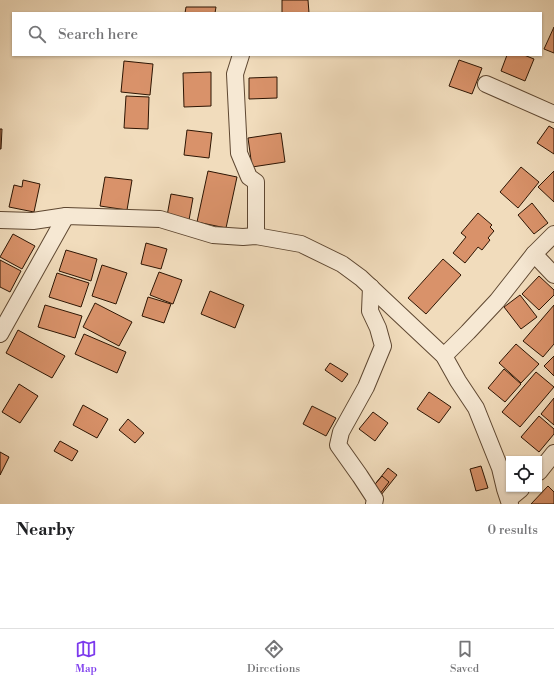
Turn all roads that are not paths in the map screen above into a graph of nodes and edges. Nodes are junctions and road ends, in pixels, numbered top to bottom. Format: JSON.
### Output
{"nodes":[{"id":1,"x":241,"y":56,"type":"edge"},
{"id":2,"x":486,"y":84,"type":"dead end"},
{"id":3,"x":554,"y":114,"type":"edge"},
{"id":4,"x":66,"y":216,"type":"junction"},
{"id":5,"x":0,"y":220,"type":"edge"},
{"id":6,"x":554,"y":234,"type":"edge"},
{"id":7,"x":256,"y":236,"type":"junction"},
{"id":8,"x":534,"y":254,"type":"junction"},
{"id":9,"x":554,"y":275,"type":"edge"},
{"id":10,"x":371,"y":287,"type":"junction"},
{"id":11,"x":0,"y":334,"type":"edge"},
{"id":12,"x":444,"y":356,"type":"junction"},
{"id":13,"x":554,"y":453,"type":"edge"},
{"id":14,"x":542,"y":468,"type":"edge"},
{"id":15,"x":514,"y":497,"type":"edge"},
{"id":16,"x":374,"y":504,"type":"edge"}],
"edges":[{"from":1,"to":7,"type":"street"},
{"from":2,"to":3,"type":"street"},
{"from":4,"to":5,"type":"street"},
{"from":4,"to":7,"type":"street"},
{"from":4,"to":11,"type":"street"},
{"from":6,"to":8,"type":"street"},
{"from":7,"to":10,"type":"street"},
{"from":8,"to":9,"type":"street"},
{"from":8,"to":12,"type":"street"},
{"from":10,"to":12,"type":"street"},
{"from":10,"to":16,"type":"street"},
{"from":12,"to":15,"type":"street"},
{"from":13,"to":14,"type":"street"}]}
